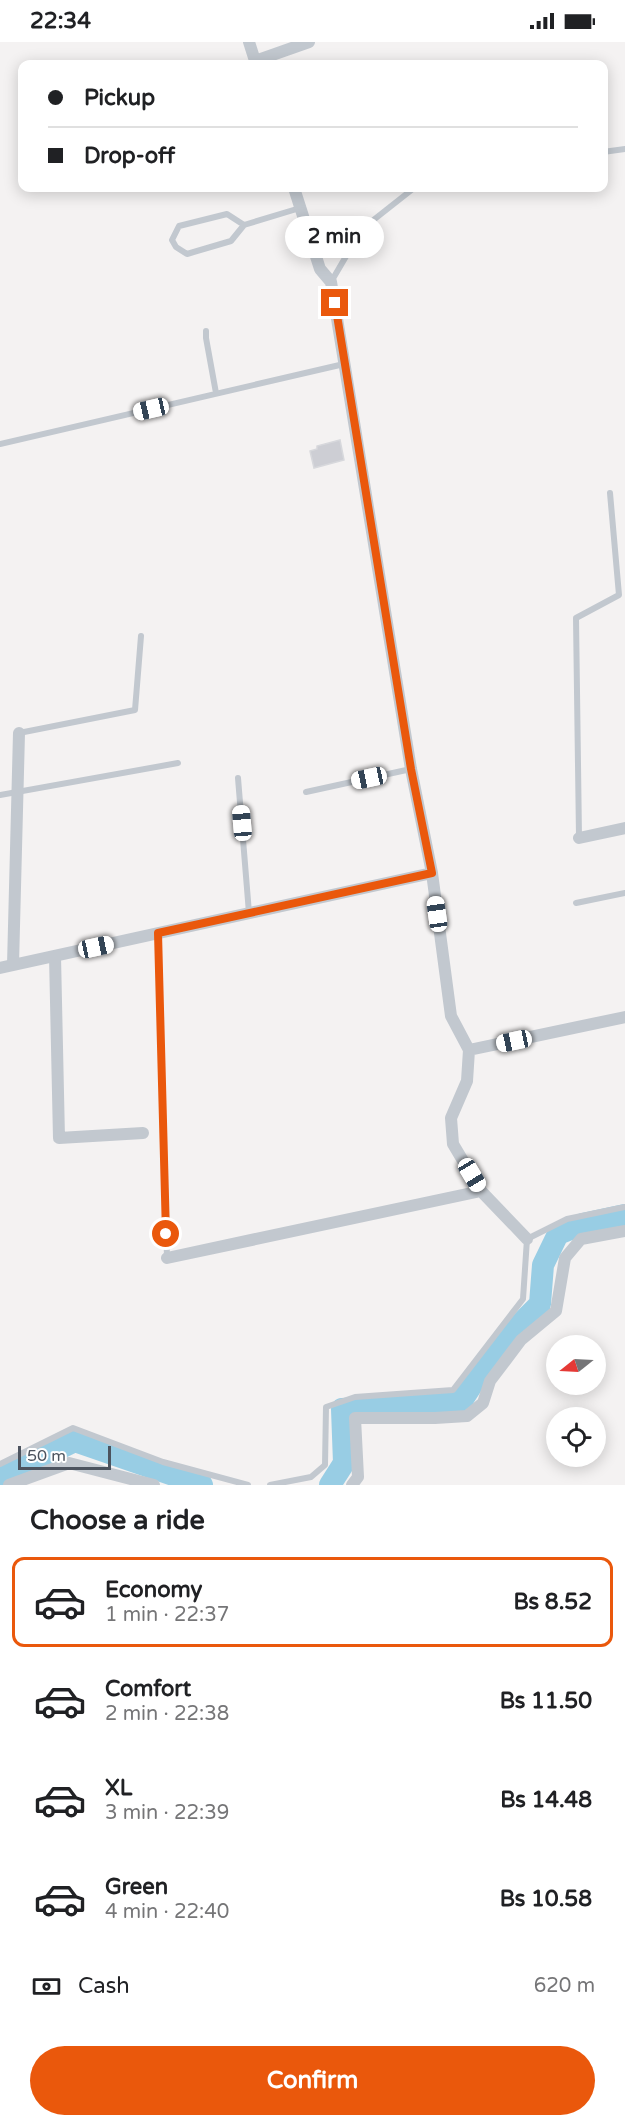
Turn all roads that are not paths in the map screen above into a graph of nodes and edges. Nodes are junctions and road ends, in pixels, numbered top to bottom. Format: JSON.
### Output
{"nodes":[{"id":1,"x":249,"y":42,"type":"edge"},
{"id":2,"x":309,"y":42,"type":"edge"},
{"id":3,"x":254,"y":60,"type":"edge"},
{"id":4,"x":263,"y":60,"type":"edge"},
{"id":5,"x":625,"y":149,"type":"edge"},
{"id":6,"x":608,"y":151,"type":"edge"},
{"id":7,"x":295,"y":192,"type":"edge"},
{"id":8,"x":409,"y":192,"type":"edge"},
{"id":9,"x":301,"y":208,"type":"junction"},
{"id":10,"x":244,"y":225,"type":"junction"},
{"id":11,"x":331,"y":282,"type":"junction"},
{"id":12,"x":206,"y":331,"type":"dead end"},
{"id":13,"x":345,"y":363,"type":"junction"},
{"id":14,"x":216,"y":393,"type":"junction"},
{"id":15,"x":0,"y":444,"type":"edge"},
{"id":16,"x":610,"y":493,"type":"dead end"},
{"id":17,"x":141,"y":636,"type":"dead end"},
{"id":18,"x":19,"y":733,"type":"joint"},
{"id":19,"x":178,"y":763,"type":"dead end"},
{"id":20,"x":411,"y":769,"type":"junction"},
{"id":21,"x":238,"y":778,"type":"dead end"},
{"id":22,"x":17,"y":791,"type":"junction"},
{"id":23,"x":306,"y":792,"type":"dead end"},
{"id":24,"x":0,"y":795,"type":"edge"},
{"id":25,"x":625,"y":828,"type":"edge"},
{"id":26,"x":579,"y":838,"type":"joint"},
{"id":27,"x":432,"y":873,"type":"junction"},
{"id":28,"x":625,"y":893,"type":"edge"},
{"id":29,"x":576,"y":903,"type":"dead end"},
{"id":30,"x":249,"y":913,"type":"junction"},
{"id":31,"x":158,"y":933,"type":"junction"},
{"id":32,"x":55,"y":956,"type":"junction"},
{"id":33,"x":6,"y":967,"type":"edge"},
{"id":34,"x":625,"y":1017,"type":"edge"},
{"id":35,"x":469,"y":1050,"type":"junction"},
{"id":36,"x":142,"y":1133,"type":"dead end"},
{"id":37,"x":481,"y":1191,"type":"junction"},
{"id":38,"x":625,"y":1207,"type":"edge"},
{"id":39,"x":625,"y":1231,"type":"edge"},
{"id":40,"x":527,"y":1239,"type":"junction"},
{"id":41,"x":167,"y":1257,"type":"joint"},
{"id":42,"x":0,"y":1464,"type":"edge"},
{"id":43,"x":9,"y":1485,"type":"edge"},
{"id":44,"x":154,"y":1485,"type":"edge"},
{"id":45,"x":248,"y":1485,"type":"edge"},
{"id":46,"x":270,"y":1485,"type":"edge"},
{"id":47,"x":352,"y":1485,"type":"edge"}],
"edges":[{"from":1,"to":3,"type":"street"},
{"from":2,"to":4,"type":"street"},
{"from":5,"to":6,"type":"lane"},
{"from":7,"to":9,"type":"street"},
{"from":8,"to":11,"type":"lane"},
{"from":9,"to":10,"type":"lane"},
{"from":9,"to":11,"type":"street"},
{"from":10,"to":10,"type":"lane"},
{"from":11,"to":13,"type":"street"},
{"from":12,"to":14,"type":"lane"},
{"from":13,"to":14,"type":"lane"},
{"from":13,"to":20,"type":"street"},
{"from":14,"to":15,"type":"lane"},
{"from":16,"to":26,"type":"lane"},
{"from":17,"to":18,"type":"lane"},
{"from":18,"to":22,"type":"street"},
{"from":19,"to":22,"type":"lane"},
{"from":20,"to":23,"type":"lane"},
{"from":20,"to":27,"type":"street"},
{"from":21,"to":30,"type":"lane"},
{"from":22,"to":24,"type":"lane"},
{"from":22,"to":33,"type":"street"},
{"from":25,"to":26,"type":"street"},
{"from":27,"to":30,"type":"street"},
{"from":27,"to":35,"type":"street"},
{"from":28,"to":29,"type":"lane"},
{"from":30,"to":31,"type":"street"},
{"from":31,"to":32,"type":"street"},
{"from":31,"to":41,"type":"lane"},
{"from":32,"to":33,"type":"street"},
{"from":32,"to":36,"type":"street"},
{"from":34,"to":35,"type":"street"},
{"from":35,"to":37,"type":"street"},
{"from":37,"to":40,"type":"street"},
{"from":37,"to":41,"type":"street"},
{"from":38,"to":40,"type":"lane"},
{"from":39,"to":47,"type":"street"},
{"from":40,"to":46,"type":"lane"},
{"from":42,"to":45,"type":"lane"},
{"from":43,"to":44,"type":"street"}]}
